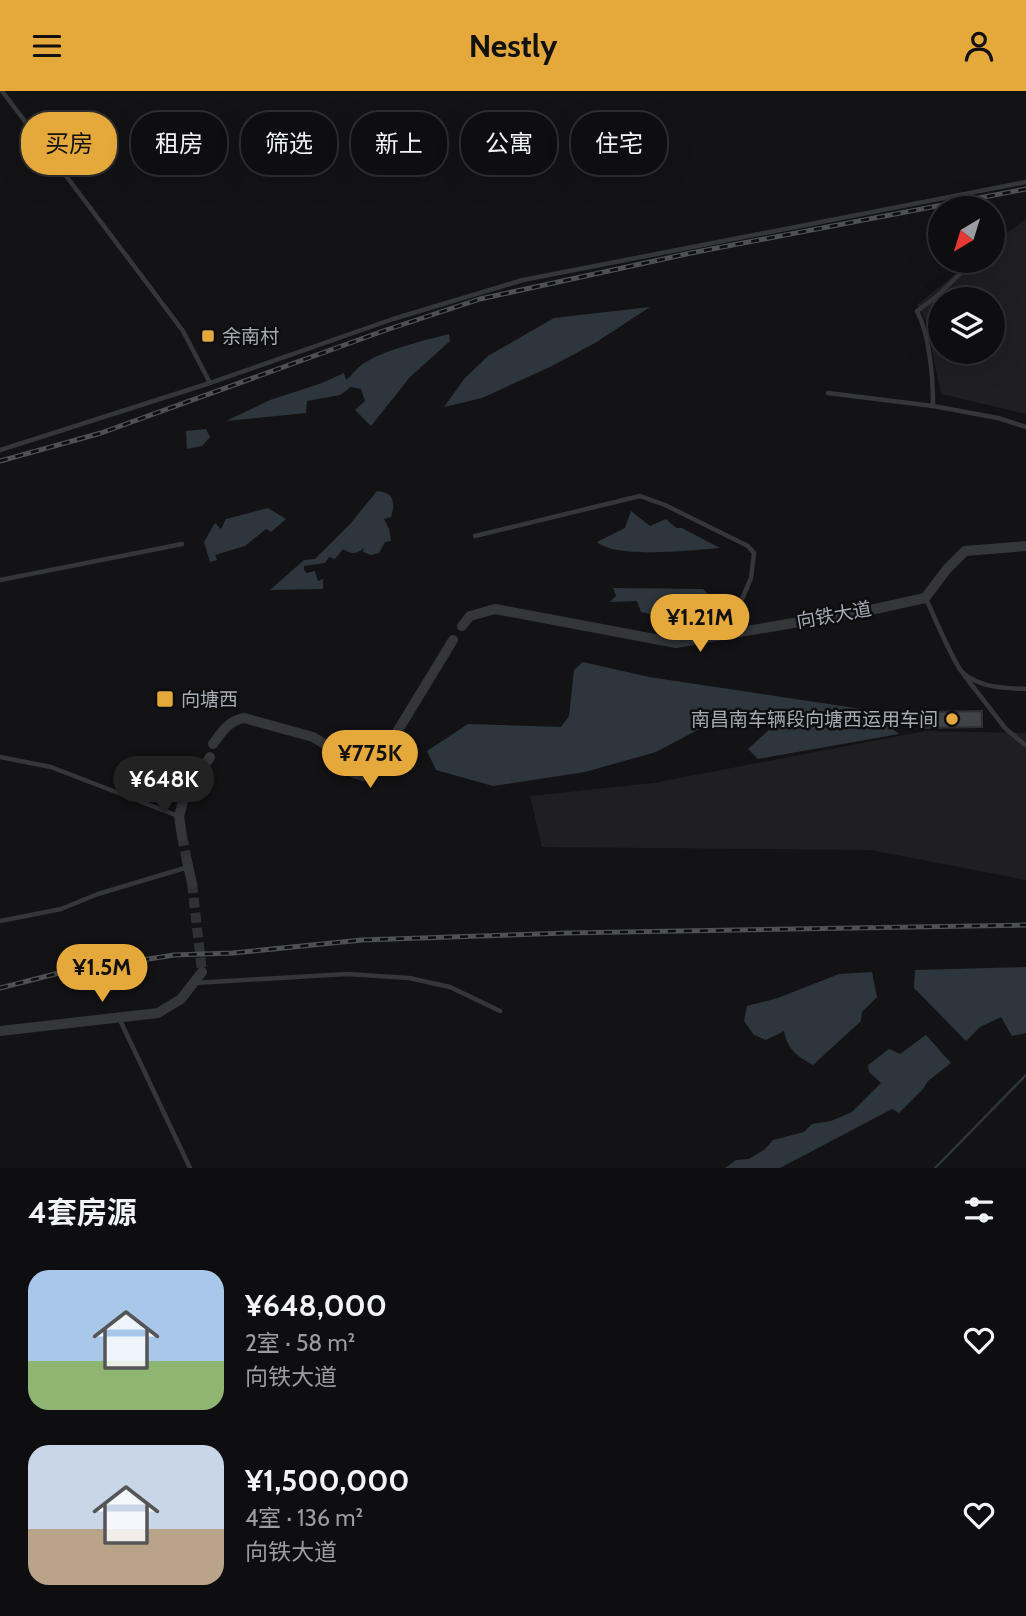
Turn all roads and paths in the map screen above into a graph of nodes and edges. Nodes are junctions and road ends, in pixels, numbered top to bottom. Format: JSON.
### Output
{"nodes":[{"id":1,"x":2,"y":91,"type":"edge"},
{"id":2,"x":1026,"y":182,"type":"edge"},
{"id":3,"x":961,"y":273,"type":"edge"},
{"id":4,"x":210,"y":383,"type":"junction"},
{"id":5,"x":828,"y":393,"type":"dead end"},
{"id":6,"x":933,"y":406,"type":"junction"},
{"id":7,"x":1026,"y":427,"type":"edge"},
{"id":8,"x":0,"y":450,"type":"edge"},
{"id":9,"x":475,"y":536,"type":"dead end"},
{"id":10,"x":182,"y":544,"type":"dead end"},
{"id":11,"x":1026,"y":546,"type":"edge"},
{"id":12,"x":0,"y":580,"type":"edge"},
{"id":13,"x":925,"y":598,"type":"junction"},
{"id":14,"x":462,"y":627,"type":"dead end"},
{"id":15,"x":728,"y":633,"type":"junction"},
{"id":16,"x":453,"y":640,"type":"dead end"},
{"id":17,"x":961,"y":671,"type":"junction"},
{"id":18,"x":1026,"y":689,"type":"edge"},
{"id":19,"x":213,"y":744,"type":"dead end"},
{"id":20,"x":1025,"y":745,"type":"edge"},
{"id":21,"x":0,"y":757,"type":"edge"},
{"id":22,"x":210,"y":757,"type":"dead end"},
{"id":23,"x":190,"y":786,"type":"dead end"},
{"id":24,"x":184,"y":798,"type":"dead end"},
{"id":25,"x":179,"y":816,"type":"junction"},
{"id":26,"x":182,"y":836,"type":"tunnel mouth"},
{"id":27,"x":188,"y":864,"type":"joint"},
{"id":28,"x":192,"y":883,"type":"tunnel mouth"},
{"id":29,"x":0,"y":921,"type":"edge"},
{"id":30,"x":202,"y":972,"type":"dead end"},
{"id":31,"x":193,"y":983,"type":"junction"},
{"id":32,"x":500,"y":1011,"type":"dead end"},
{"id":33,"x":118,"y":1017,"type":"junction"},
{"id":34,"x":0,"y":1031,"type":"edge"},
{"id":35,"x":190,"y":1168,"type":"edge"}],
"edges":[{"from":1,"to":4,"type":"lane"},
{"from":2,"to":4,"type":"lane"},
{"from":3,"to":6,"type":"lane"},
{"from":4,"to":8,"type":"lane"},
{"from":5,"to":6,"type":"lane"},
{"from":6,"to":7,"type":"lane"},
{"from":9,"to":15,"type":"lane"},
{"from":10,"to":12,"type":"lane"},
{"from":11,"to":13,"type":"street"},
{"from":13,"to":15,"type":"street","name":"向铁大道"},
{"from":13,"to":17,"type":"lane"},
{"from":14,"to":15,"type":"street","name":"向铁大道"},
{"from":16,"to":19,"type":"street"},
{"from":17,"to":18,"type":"lane"},
{"from":17,"to":20,"type":"lane"},
{"from":21,"to":25,"type":"lane"},
{"from":22,"to":23,"type":"street"},
{"from":24,"to":25,"type":"street"},
{"from":25,"to":26,"type":"street"},
{"from":27,"to":28,"type":"street"},
{"from":27,"to":29,"type":"lane"},
{"from":30,"to":31,"type":"street"},
{"from":31,"to":32,"type":"lane"},
{"from":31,"to":33,"type":"street"},
{"from":33,"to":34,"type":"street"},
{"from":33,"to":35,"type":"lane"}]}
